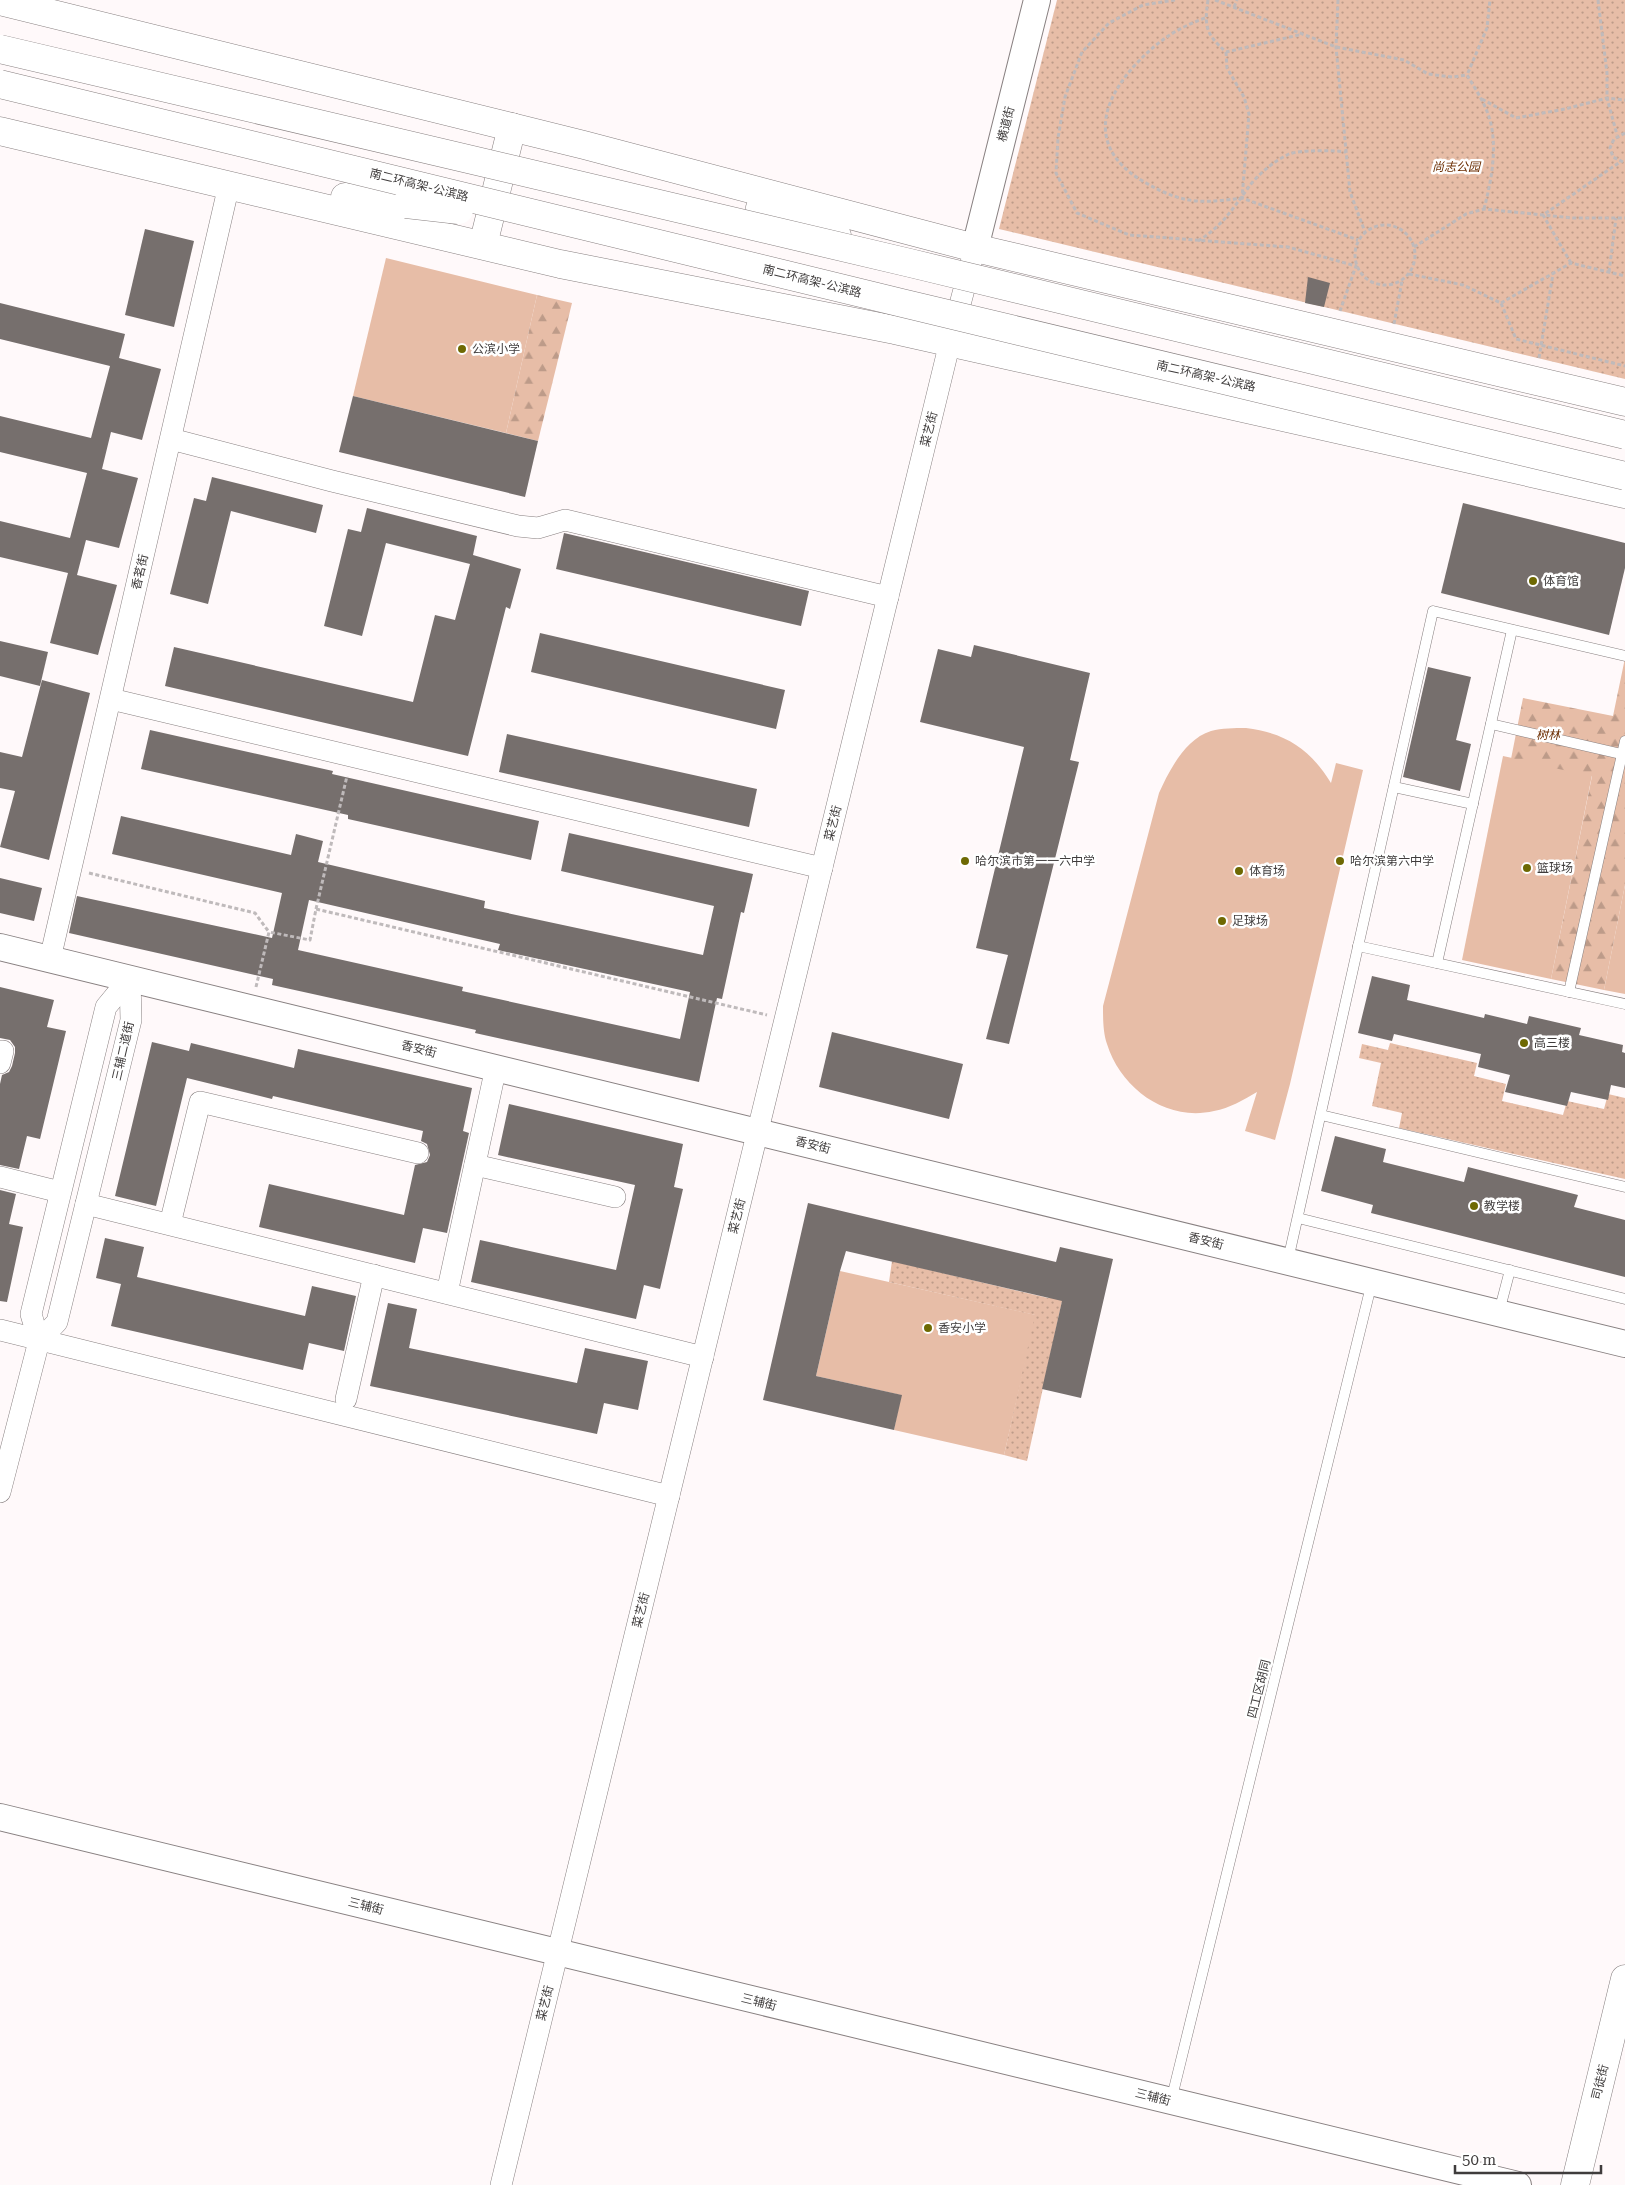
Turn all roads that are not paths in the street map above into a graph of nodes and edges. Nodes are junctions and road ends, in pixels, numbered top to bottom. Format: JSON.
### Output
{"nodes":[{"id":1,"x":1036,"y":0,"type":"edge"},
{"id":2,"x":0,"y":1,"type":"edge"},
{"id":3,"x":0,"y":49,"type":"edge"},
{"id":4,"x":0,"y":84,"type":"edge"},
{"id":5,"x":512,"y":127,"type":"junction"},
{"id":6,"x":0,"y":130,"type":"edge"},
{"id":7,"x":584,"y":145,"type":"junction"},
{"id":8,"x":229,"y":185,"type":"junction"},
{"id":9,"x":569,"y":221,"type":"junction"},
{"id":10,"x":483,"y":245,"type":"junction"},
{"id":11,"x":975,"y":248,"type":"junction"},
{"id":12,"x":910,"y":263,"type":"junction"},
{"id":13,"x":950,"y":342,"type":"junction"},
{"id":14,"x":1625,"y":402,"type":"edge"},
{"id":15,"x":1625,"y":434,"type":"edge"},
{"id":16,"x":171,"y":439,"type":"junction"},
{"id":17,"x":1625,"y":476,"type":"edge"},
{"id":18,"x":1625,"y":494,"type":"edge"},
{"id":19,"x":888,"y":597,"type":"junction"},
{"id":20,"x":1512,"y":630,"type":"junction"},
{"id":21,"x":1625,"y":656,"type":"edge"},
{"id":22,"x":111,"y":698,"type":"junction"},
{"id":23,"x":1491,"y":724,"type":"junction"},
{"id":24,"x":1625,"y":741,"type":"edge"},
{"id":25,"x":1624,"y":754,"type":"edge"},
{"id":26,"x":1394,"y":787,"type":"junction"},
{"id":27,"x":1473,"y":804,"type":"junction"},
{"id":28,"x":822,"y":868,"type":"junction"},
{"id":29,"x":1358,"y":946,"type":"junction"},
{"id":30,"x":0,"y":947,"type":"edge"},
{"id":31,"x":50,"y":959,"type":"junction"},
{"id":32,"x":1437,"y":963,"type":"junction"},
{"id":33,"x":130,"y":978,"type":"junction"},
{"id":34,"x":1569,"y":992,"type":"junction"},
{"id":35,"x":1625,"y":1004,"type":"edge"},
{"id":36,"x":0,"y":1051,"type":"edge"},
{"id":37,"x":0,"y":1062,"type":"edge"},
{"id":38,"x":493,"y":1081,"type":"dead end"},
{"id":39,"x":1321,"y":1115,"type":"junction"},
{"id":40,"x":757,"y":1132,"type":"junction"},
{"id":41,"x":418,"y":1153,"type":"dead end"},
{"id":42,"x":475,"y":1164,"type":"junction"},
{"id":43,"x":0,"y":1177,"type":"edge"},
{"id":44,"x":1625,"y":1187,"type":"edge"},
{"id":45,"x":60,"y":1192,"type":"junction"},
{"id":46,"x":615,"y":1197,"type":"dead end"},
{"id":47,"x":86,"y":1204,"type":"junction"},
{"id":48,"x":1298,"y":1218,"type":"junction"},
{"id":49,"x":170,"y":1224,"type":"junction"},
{"id":50,"x":1288,"y":1261,"type":"junction"},
{"id":51,"x":1510,"y":1270,"type":"junction"},
{"id":52,"x":374,"y":1275,"type":"junction"},
{"id":53,"x":1372,"y":1282,"type":"junction"},
{"id":54,"x":446,"y":1293,"type":"junction"},
{"id":55,"x":1625,"y":1299,"type":"edge"},
{"id":56,"x":1499,"y":1313,"type":"junction"},
{"id":57,"x":0,"y":1330,"type":"edge"},
{"id":58,"x":39,"y":1341,"type":"junction"},
{"id":59,"x":1625,"y":1344,"type":"edge"},
{"id":60,"x":703,"y":1357,"type":"junction"},
{"id":61,"x":346,"y":1399,"type":"dead end"},
{"id":62,"x":0,"y":1492,"type":"edge"},
{"id":63,"x":669,"y":1496,"type":"junction"},
{"id":64,"x":0,"y":1817,"type":"edge"},
{"id":65,"x":557,"y":1953,"type":"junction"},
{"id":66,"x":1625,"y":1979,"type":"edge"},
{"id":67,"x":1171,"y":2102,"type":"junction"},
{"id":68,"x":501,"y":2185,"type":"edge"},
{"id":69,"x":1518,"y":2185,"type":"edge"},
{"id":70,"x":1576,"y":2185,"type":"edge"}],
"edges":[{"from":1,"to":11,"type":"street","name":"横道街"},
{"from":2,"to":5,"type":"main road"},
{"from":3,"to":12,"type":"main road","bridge":true},
{"from":4,"to":9,"type":"main road","name":"南二环高架-公滨路","bridge":true},
{"from":5,"to":7,"type":"main road"},
{"from":5,"to":10,"type":"main road"},
{"from":6,"to":8,"type":"main road"},
{"from":7,"to":11,"type":"main road"},
{"from":7,"to":12,"type":"main road","bridge":true},
{"from":8,"to":9,"type":"main road","bridge":true},
{"from":8,"to":10,"type":"main road"},
{"from":8,"to":16,"type":"street","name":"香茗街"},
{"from":9,"to":17,"type":"main road","name":"南二环高架-公滨路","bridge":true},
{"from":10,"to":13,"type":"main road"},
{"from":11,"to":13,"type":"street","name":"菜艺街"},
{"from":11,"to":14,"type":"main road"},
{"from":12,"to":15,"type":"main road","bridge":true},
{"from":13,"to":18,"type":"main road"},
{"from":13,"to":19,"type":"street","name":"菜艺街"},
{"from":16,"to":19,"type":"street"},
{"from":16,"to":22,"type":"street","name":"香茗街"},
{"from":19,"to":28,"type":"street","name":"菜艺街"},
{"from":20,"to":21,"type":"lane"},
{"from":20,"to":23,"type":"lane"},
{"from":20,"to":26,"type":"lane"},
{"from":22,"to":28,"type":"street"},
{"from":22,"to":31,"type":"street","name":"香茗街"},
{"from":23,"to":25,"type":"lane"},
{"from":23,"to":27,"type":"lane"},
{"from":24,"to":25,"type":"lane"},
{"from":25,"to":34,"type":"lane"},
{"from":26,"to":27,"type":"lane"},
{"from":26,"to":29,"type":"lane"},
{"from":27,"to":32,"type":"lane"},
{"from":28,"to":40,"type":"street","name":"菜艺街"},
{"from":29,"to":32,"type":"lane"},
{"from":29,"to":39,"type":"lane"},
{"from":30,"to":31,"type":"street","name":"香安街"},
{"from":31,"to":33,"type":"street","name":"香安街"},
{"from":32,"to":34,"type":"lane"},
{"from":33,"to":40,"type":"street","name":"香安街"},
{"from":33,"to":45,"type":"street"},
{"from":33,"to":47,"type":"street","name":"三辅二道街"},
{"from":34,"to":35,"type":"lane"},
{"from":36,"to":37,"type":"street"},
{"from":38,"to":42,"type":"street"},
{"from":39,"to":44,"type":"lane"},
{"from":39,"to":48,"type":"lane"},
{"from":40,"to":50,"type":"street","name":"香安街"},
{"from":40,"to":60,"type":"street","name":"菜艺街"},
{"from":41,"to":49,"type":"street"},
{"from":42,"to":46,"type":"street"},
{"from":42,"to":54,"type":"street"},
{"from":43,"to":45,"type":"street"},
{"from":45,"to":58,"type":"street"},
{"from":47,"to":49,"type":"street"},
{"from":47,"to":58,"type":"street","name":"三辅二道街"},
{"from":48,"to":50,"type":"lane"},
{"from":48,"to":51,"type":"lane"},
{"from":49,"to":52,"type":"street"},
{"from":50,"to":53,"type":"street","name":"香安街"},
{"from":51,"to":55,"type":"lane"},
{"from":51,"to":56,"type":"lane"},
{"from":52,"to":54,"type":"street"},
{"from":52,"to":61,"type":"street"},
{"from":53,"to":56,"type":"street","name":"香安街"},
{"from":53,"to":67,"type":"lane","name":"四工区胡同"},
{"from":54,"to":60,"type":"street"},
{"from":56,"to":59,"type":"street","name":"香安街"},
{"from":57,"to":58,"type":"street"},
{"from":58,"to":62,"type":"street","name":"三辅二道街"},
{"from":58,"to":63,"type":"street"},
{"from":60,"to":63,"type":"street","name":"菜艺街"},
{"from":63,"to":65,"type":"street","name":"菜艺街"},
{"from":64,"to":65,"type":"street","name":"三辅街"},
{"from":65,"to":67,"type":"street","name":"三辅街"},
{"from":65,"to":68,"type":"street","name":"菜艺街"},
{"from":66,"to":70,"type":"main road","name":"司徒街"},
{"from":67,"to":69,"type":"street","name":"三辅街"}]}
